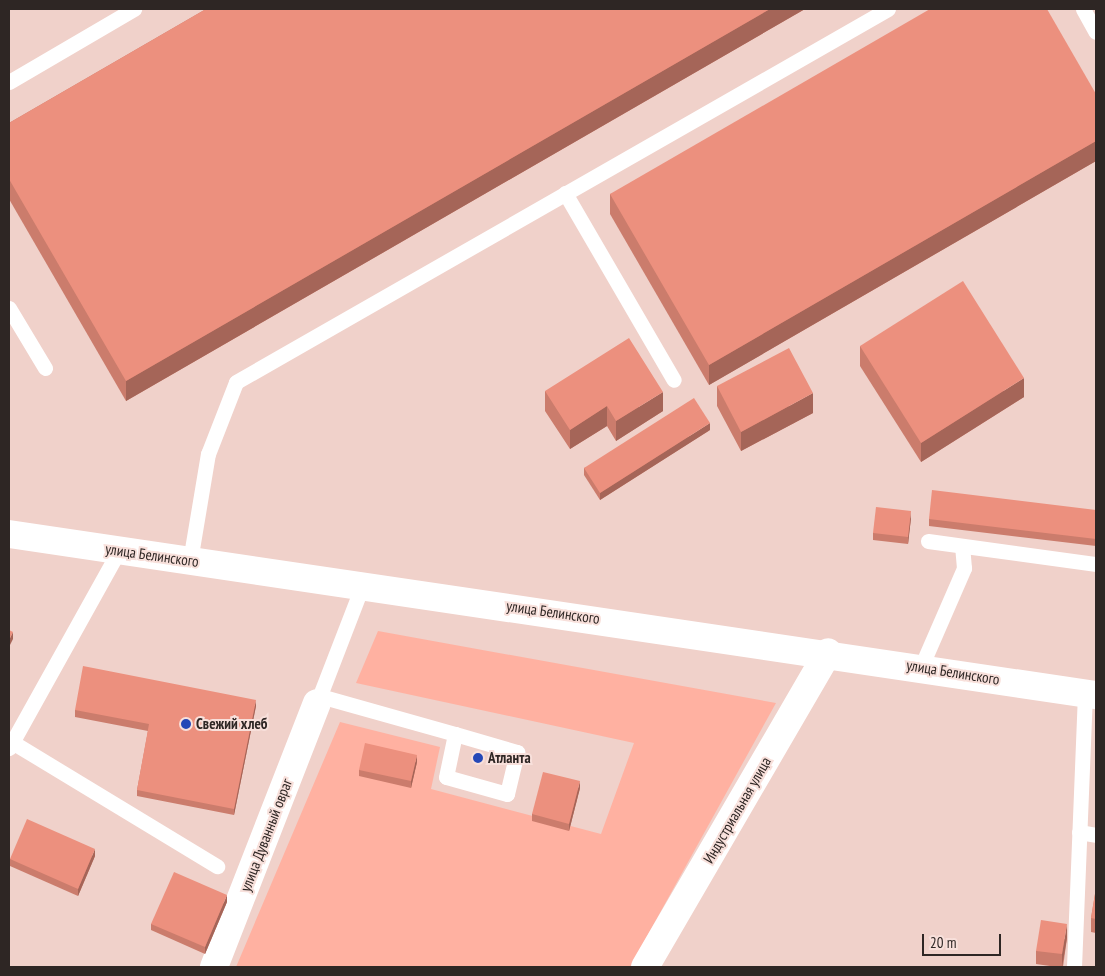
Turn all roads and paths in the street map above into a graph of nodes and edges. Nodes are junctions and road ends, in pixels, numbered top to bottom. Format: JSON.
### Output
{"nodes":[{"id":1,"x":134,"y":9,"type":"edge"},
{"id":2,"x":888,"y":9,"type":"edge"},
{"id":3,"x":1082,"y":9,"type":"edge"},
{"id":4,"x":1096,"y":32,"type":"edge"},
{"id":5,"x":9,"y":82,"type":"edge"},
{"id":6,"x":566,"y":193,"type":"junction"},
{"id":7,"x":9,"y":308,"type":"edge"},
{"id":8,"x":45,"y":368,"type":"dead end"},
{"id":9,"x":674,"y":380,"type":"dead end"},
{"id":10,"x":9,"y":534,"type":"edge"},
{"id":11,"x":928,"y":541,"type":"dead end"},
{"id":12,"x":962,"y":546,"type":"junction"},
{"id":13,"x":119,"y":550,"type":"junction"},
{"id":14,"x":190,"y":561,"type":"junction"},
{"id":15,"x":1096,"y":564,"type":"edge"},
{"id":16,"x":363,"y":584,"type":"junction"},
{"id":17,"x":828,"y":652,"type":"junction"},
{"id":18,"x":921,"y":667,"type":"junction"},
{"id":19,"x":1090,"y":694,"type":"edge"},
{"id":20,"x":318,"y":700,"type":"junction"},
{"id":21,"x":455,"y":734,"type":"junction"},
{"id":22,"x":11,"y":745,"type":"edge"},
{"id":23,"x":1079,"y":832,"type":"junction"},
{"id":24,"x":1096,"y":835,"type":"edge"},
{"id":25,"x":217,"y":866,"type":"dead end"},
{"id":26,"x":214,"y":967,"type":"edge"},
{"id":27,"x":645,"y":967,"type":"edge"},
{"id":28,"x":1074,"y":967,"type":"edge"}],
"edges":[{"from":1,"to":5,"type":"lane"},
{"from":2,"to":6,"type":"lane"},
{"from":3,"to":4,"type":"lane"},
{"from":6,"to":9,"type":"lane"},
{"from":6,"to":14,"type":"lane"},
{"from":7,"to":8,"type":"lane"},
{"from":10,"to":13,"type":"street","name":"улица Белинского"},
{"from":11,"to":12,"type":"lane"},
{"from":12,"to":15,"type":"lane"},
{"from":12,"to":18,"type":"lane"},
{"from":13,"to":14,"type":"street","name":"улица Белинского"},
{"from":13,"to":22,"type":"lane"},
{"from":14,"to":16,"type":"street","name":"улица Белинского"},
{"from":16,"to":17,"type":"street","name":"улица Белинского"},
{"from":16,"to":20,"type":"lane"},
{"from":17,"to":18,"type":"street","name":"улица Белинского"},
{"from":17,"to":27,"type":"street","name":"Индустриальная улица"},
{"from":18,"to":19,"type":"street","name":"улица Белинского"},
{"from":19,"to":23,"type":"lane"},
{"from":20,"to":21,"type":"lane"},
{"from":20,"to":26,"type":"street","name":"улица Дуванный овраг"},
{"from":21,"to":21,"type":"lane"},
{"from":22,"to":25,"type":"lane"},
{"from":23,"to":24,"type":"lane"},
{"from":23,"to":28,"type":"lane"}]}
